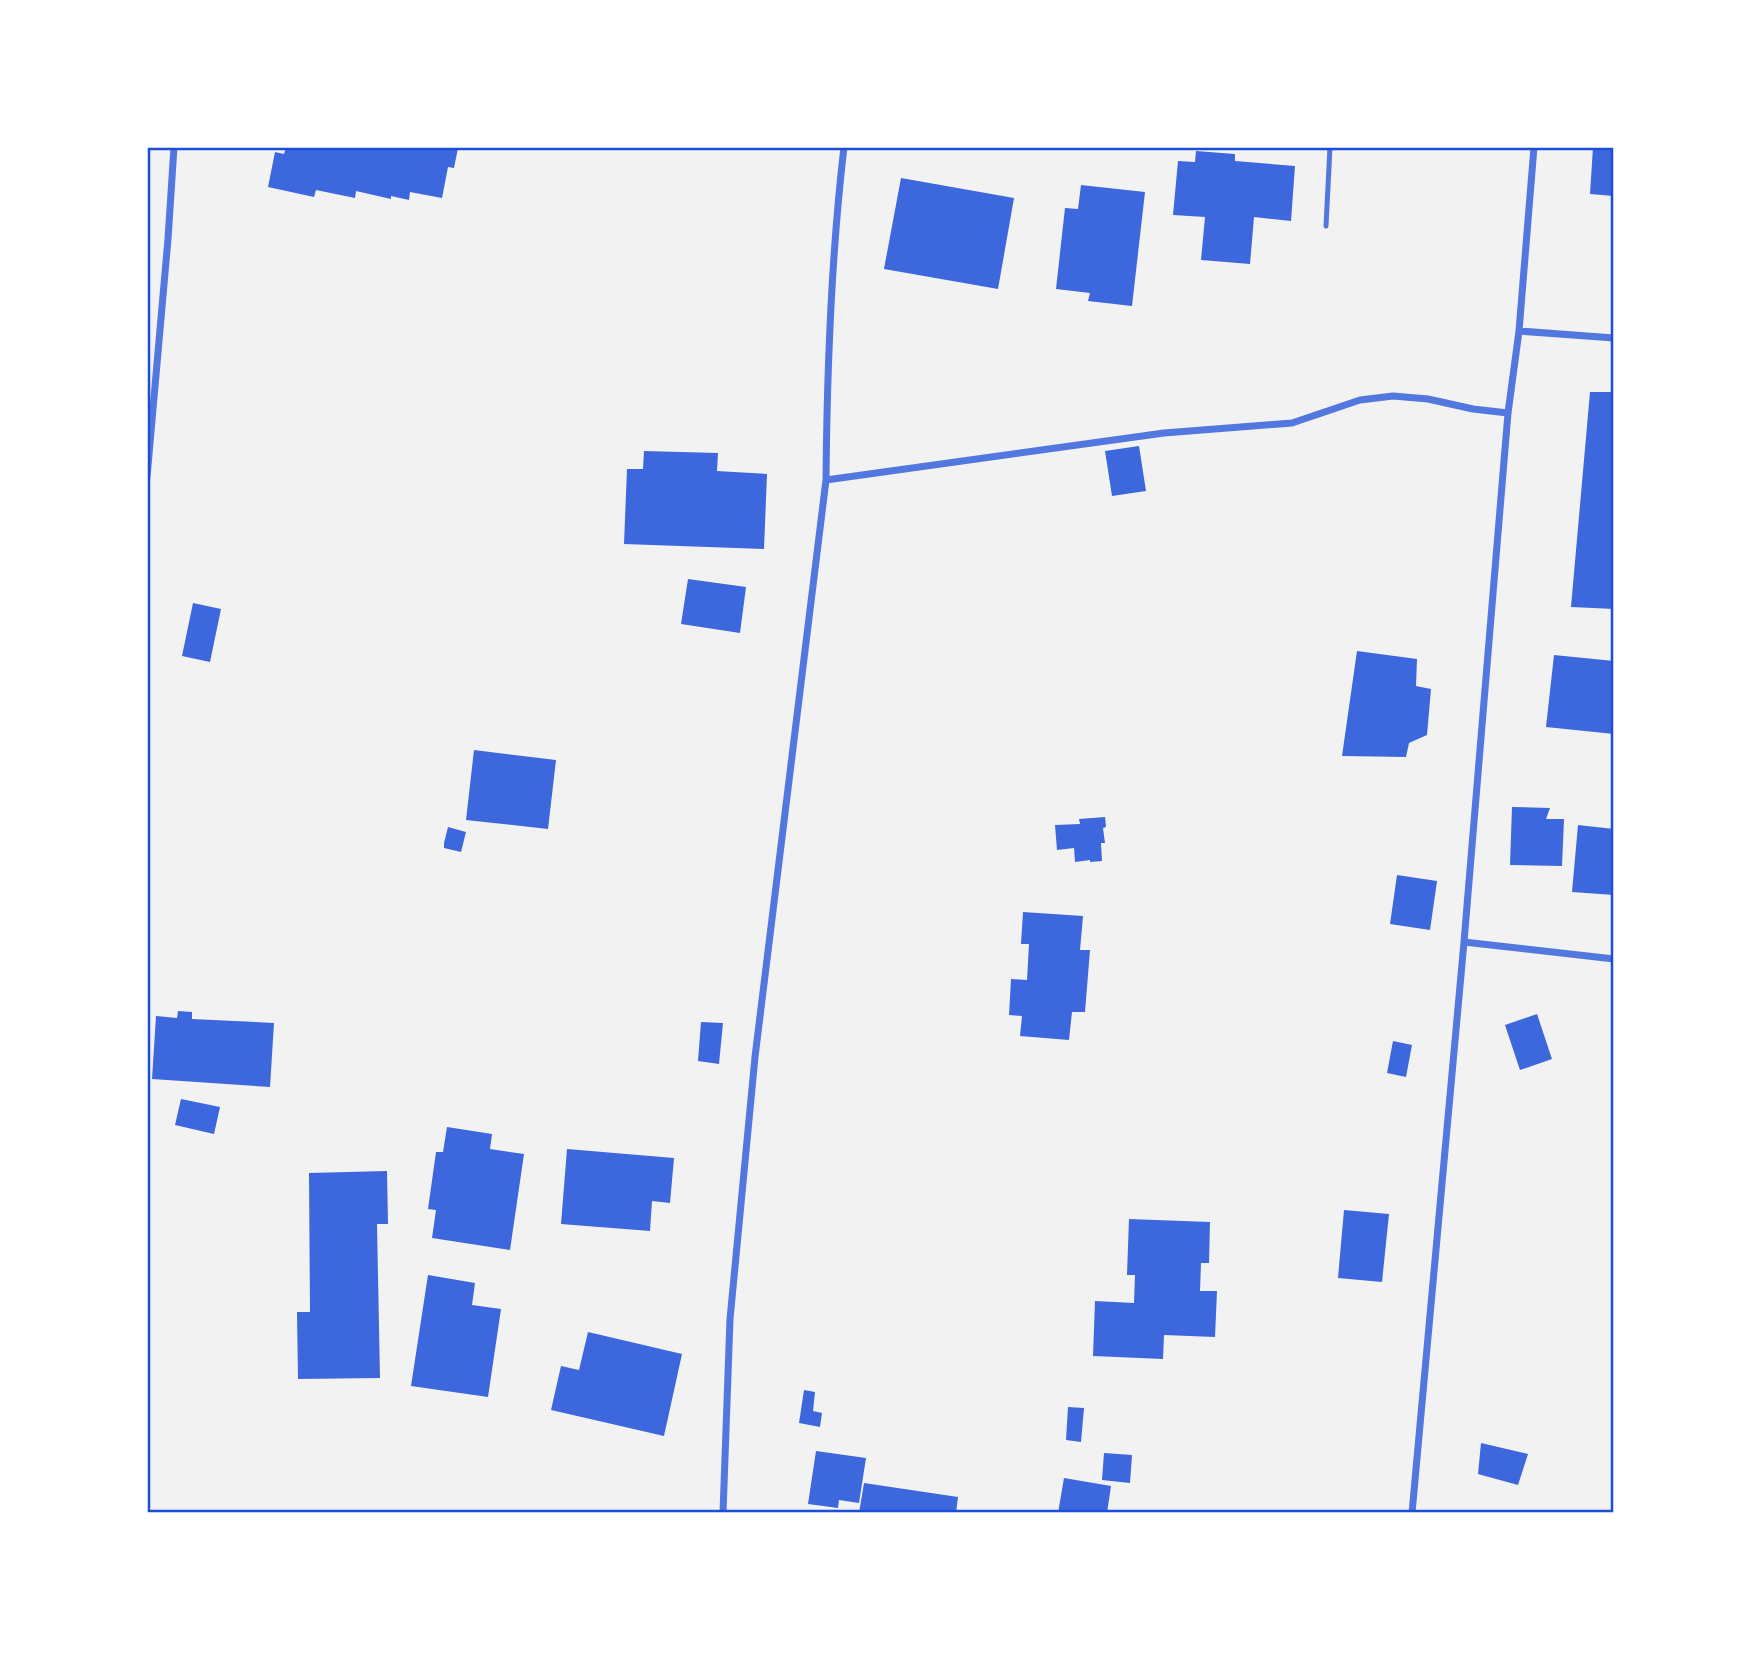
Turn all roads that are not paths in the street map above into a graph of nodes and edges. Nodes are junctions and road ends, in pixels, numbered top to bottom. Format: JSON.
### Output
{"nodes":[{"id":1,"x":174,"y":147,"type":"edge"},
{"id":2,"x":844,"y":147,"type":"edge"},
{"id":3,"x":1330,"y":147,"type":"edge"},
{"id":4,"x":1534,"y":147,"type":"edge"},
{"id":5,"x":1326,"y":226,"type":"dead end"},
{"id":6,"x":1519,"y":331,"type":"junction"},
{"id":7,"x":1614,"y":338,"type":"edge"},
{"id":8,"x":1508,"y":413,"type":"junction"},
{"id":9,"x":147,"y":477,"type":"edge"},
{"id":10,"x":826,"y":480,"type":"junction"},
{"id":11,"x":1464,"y":943,"type":"junction"},
{"id":12,"x":1614,"y":959,"type":"edge"},
{"id":13,"x":723,"y":1513,"type":"edge"},
{"id":14,"x":1412,"y":1513,"type":"edge"}],
"edges":[{"from":1,"to":9,"type":"street"},
{"from":2,"to":10,"type":"street"},
{"from":3,"to":5,"type":"lane"},
{"from":4,"to":6,"type":"street"},
{"from":6,"to":7,"type":"street"},
{"from":6,"to":8,"type":"street"},
{"from":8,"to":10,"type":"street"},
{"from":8,"to":11,"type":"street"},
{"from":10,"to":13,"type":"street"},
{"from":11,"to":12,"type":"street"},
{"from":11,"to":14,"type":"street"}]}
